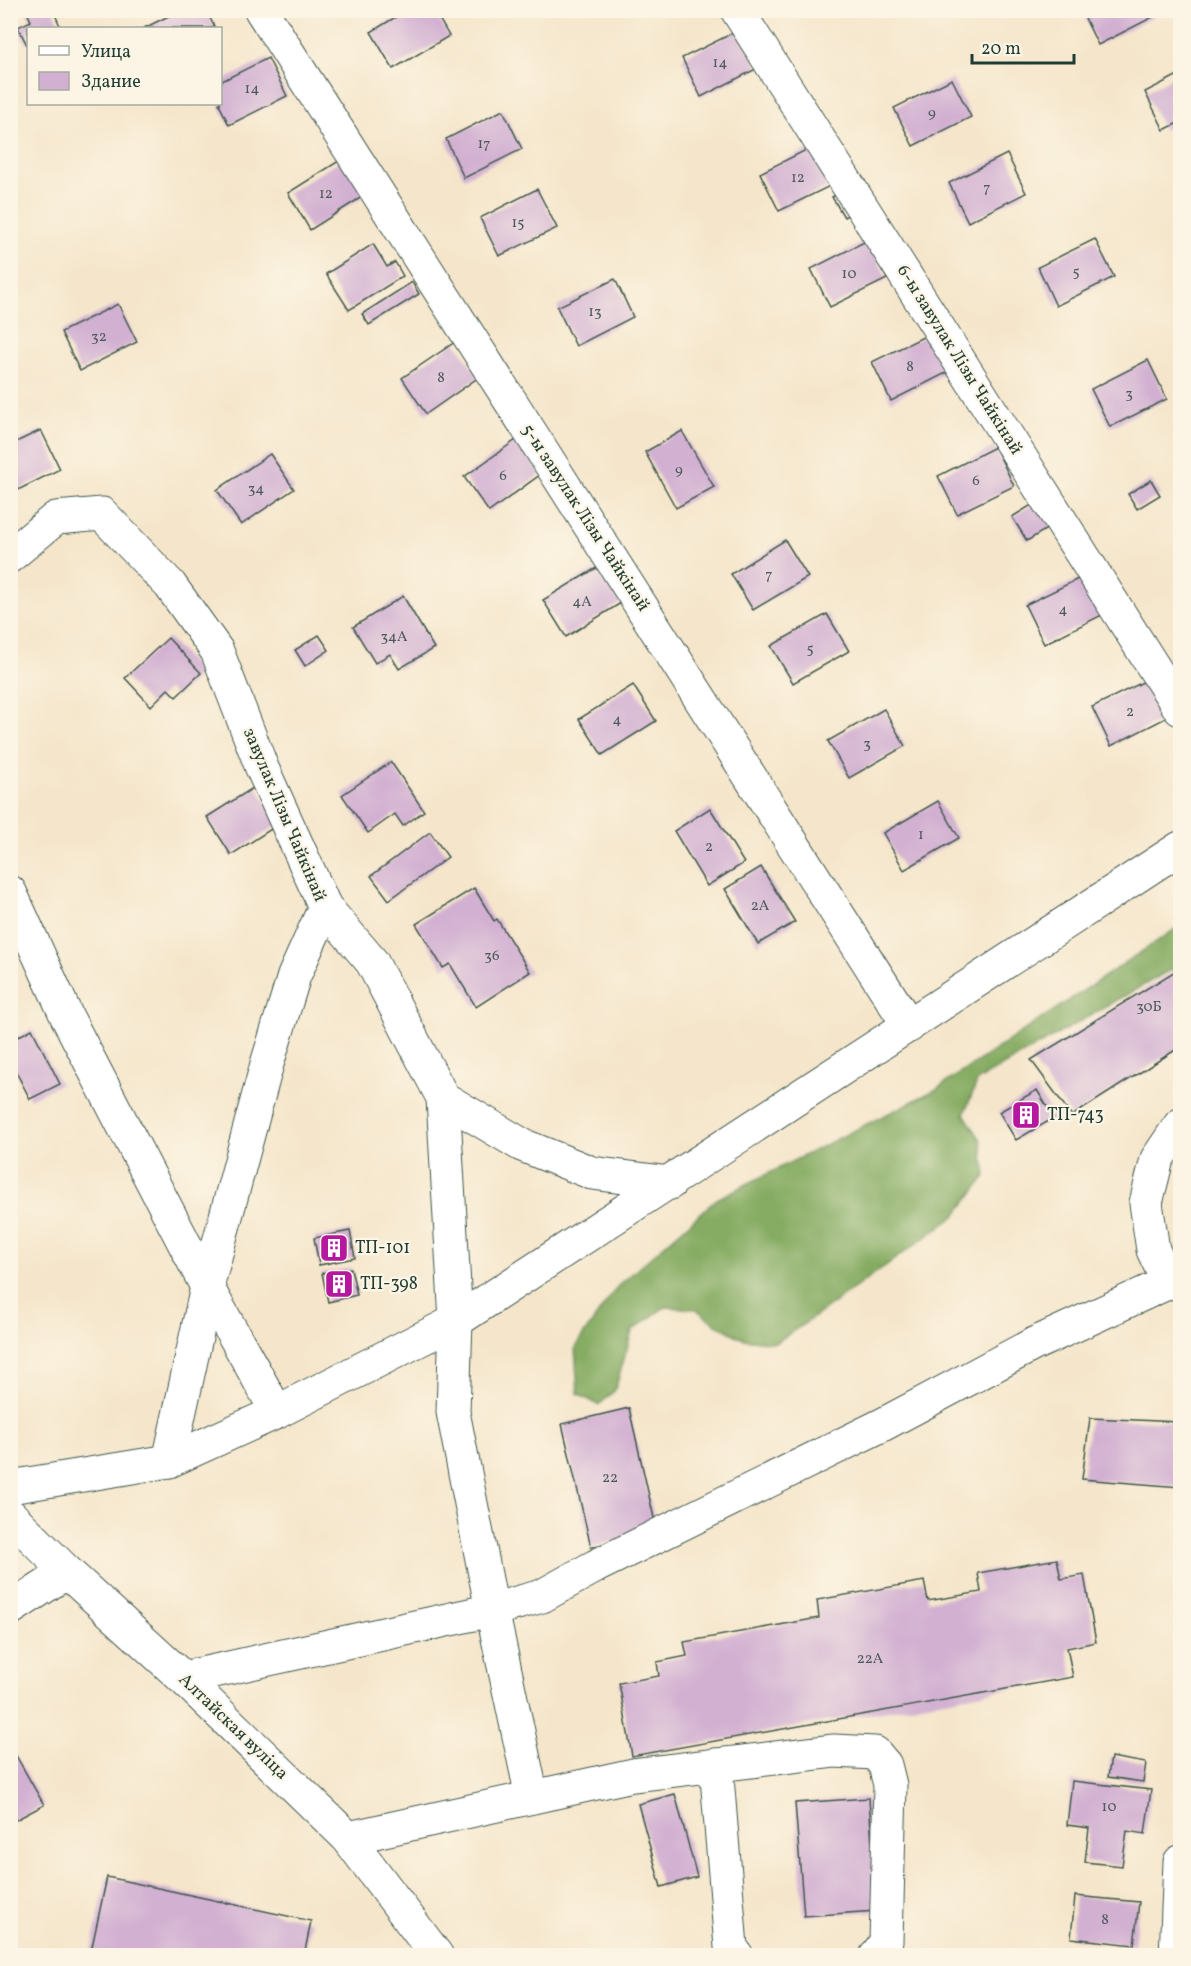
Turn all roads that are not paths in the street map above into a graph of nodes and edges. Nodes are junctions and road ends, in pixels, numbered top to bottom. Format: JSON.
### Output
{"nodes":[{"id":1,"x":261,"y":10,"type":"edge"},
{"id":2,"x":737,"y":10,"type":"edge"},
{"id":3,"x":10,"y":556,"type":"edge"},
{"id":4,"x":1180,"y":709,"type":"edge"},
{"id":5,"x":1180,"y":849,"type":"edge"},
{"id":6,"x":10,"y":892,"type":"edge"},
{"id":7,"x":325,"y":907,"type":"junction"},
{"id":8,"x":909,"y":1026,"type":"junction"},
{"id":9,"x":444,"y":1098,"type":"junction"},
{"id":10,"x":1180,"y":1125,"type":"edge"},
{"id":11,"x":670,"y":1183,"type":"junction"},
{"id":12,"x":1174,"y":1280,"type":"edge"},
{"id":13,"x":207,"y":1287,"type":"junction"},
{"id":14,"x":456,"y":1321,"type":"junction"},
{"id":15,"x":277,"y":1412,"type":"junction"},
{"id":16,"x":169,"y":1461,"type":"junction"},
{"id":17,"x":10,"y":1487,"type":"edge"},
{"id":18,"x":10,"y":1515,"type":"edge"},
{"id":19,"x":66,"y":1572,"type":"junction"},
{"id":20,"x":10,"y":1609,"type":"edge"},
{"id":21,"x":492,"y":1610,"type":"junction"},
{"id":22,"x":183,"y":1678,"type":"junction"},
{"id":23,"x":716,"y":1765,"type":"junction"},
{"id":24,"x":532,"y":1797,"type":"junction"},
{"id":25,"x":348,"y":1838,"type":"junction"},
{"id":26,"x":1180,"y":1862,"type":"edge"},
{"id":27,"x":437,"y":1956,"type":"edge"},
{"id":28,"x":737,"y":1956,"type":"edge"},
{"id":29,"x":876,"y":1956,"type":"edge"},
{"id":30,"x":1176,"y":1956,"type":"edge"}],
"edges":[{"from":1,"to":8,"type":"street","name":"5-ы завулак Лізы Чайкінай"},
{"from":2,"to":4,"type":"street","name":"6-ы завулак Лізы Чайкінай"},
{"from":3,"to":7,"type":"street","name":"завулак Лізы Чайкінай"},
{"from":5,"to":8,"type":"street"},
{"from":6,"to":13,"type":"street"},
{"from":7,"to":9,"type":"street"},
{"from":7,"to":13,"type":"street","name":"завулак Лізы Чайкінай"},
{"from":8,"to":11,"type":"street"},
{"from":9,"to":11,"type":"street"},
{"from":9,"to":14,"type":"street"},
{"from":10,"to":12,"type":"street"},
{"from":11,"to":14,"type":"street"},
{"from":12,"to":21,"type":"street"},
{"from":13,"to":15,"type":"street"},
{"from":13,"to":16,"type":"street","name":"завулак Лізы Чайкінай"},
{"from":14,"to":15,"type":"street"},
{"from":14,"to":21,"type":"street"},
{"from":15,"to":16,"type":"street"},
{"from":16,"to":17,"type":"street"},
{"from":18,"to":19,"type":"street","name":"Алтайская вуліца"},
{"from":19,"to":20,"type":"street"},
{"from":19,"to":22,"type":"street","name":"Алтайская вуліца"},
{"from":21,"to":22,"type":"street"},
{"from":21,"to":24,"type":"street"},
{"from":22,"to":25,"type":"street","name":"Алтайская вуліца"},
{"from":23,"to":24,"type":"street"},
{"from":23,"to":28,"type":"street"},
{"from":23,"to":29,"type":"street"},
{"from":24,"to":25,"type":"street"},
{"from":25,"to":27,"type":"street","name":"Алтайская вуліца"},
{"from":26,"to":30,"type":"street"}]}
